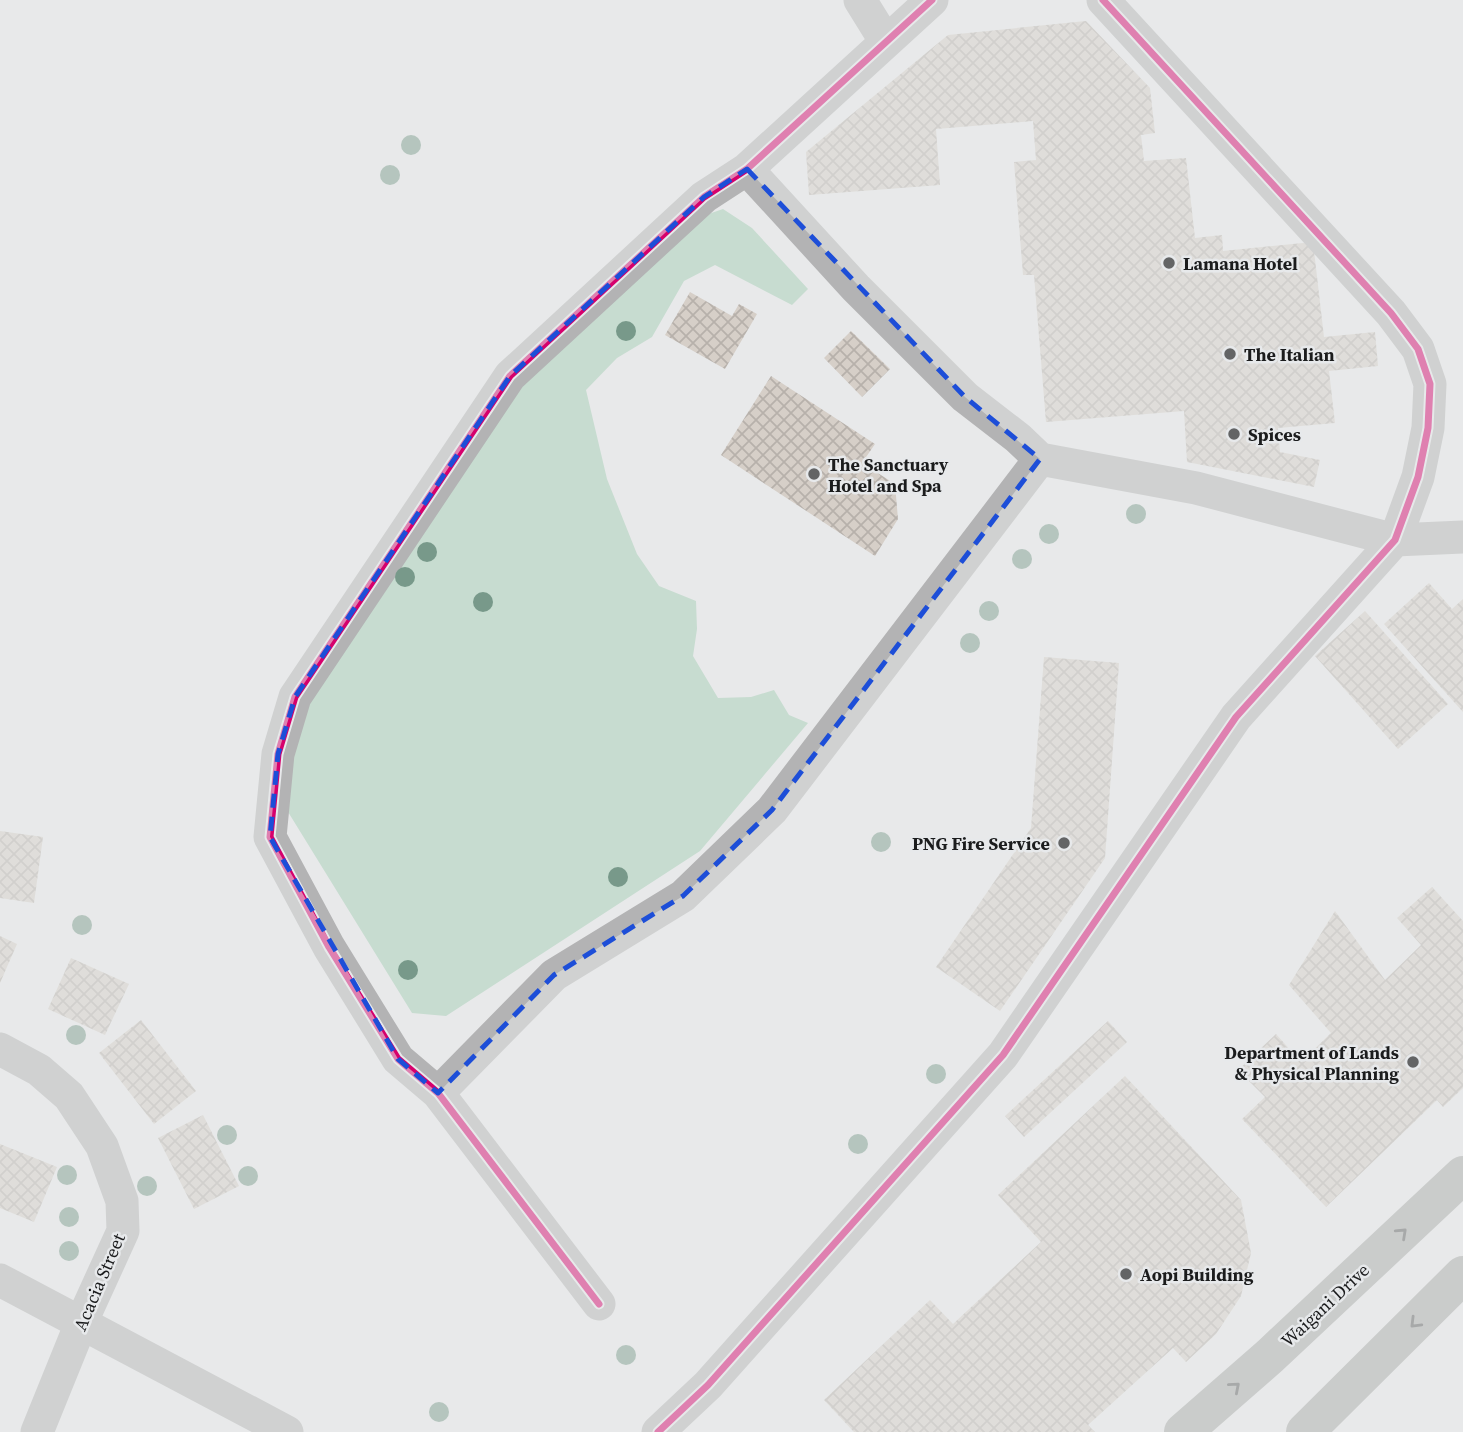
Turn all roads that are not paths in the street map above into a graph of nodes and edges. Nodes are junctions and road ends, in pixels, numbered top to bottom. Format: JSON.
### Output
{"nodes":[{"id":1,"x":860,"y":0,"type":"edge"},
{"id":2,"x":932,"y":0,"type":"edge"},
{"id":3,"x":1103,"y":0,"type":"edge"},
{"id":4,"x":886,"y":42,"type":"junction"},
{"id":5,"x":747,"y":169,"type":"junction"},
{"id":6,"x":1040,"y":458,"type":"junction"},
{"id":7,"x":1463,"y":537,"type":"edge"},
{"id":8,"x":1395,"y":540,"type":"junction"},
{"id":9,"x":0,"y":1049,"type":"edge"},
{"id":10,"x":438,"y":1093,"type":"junction"},
{"id":11,"x":1463,"y":1175,"type":"edge"},
{"id":12,"x":1463,"y":1275,"type":"edge"},
{"id":13,"x":0,"y":1280,"type":"edge"},
{"id":14,"x":599,"y":1304,"type":"dead end"},
{"id":15,"x":82,"y":1321,"type":"junction"},
{"id":16,"x":37,"y":1432,"type":"edge"},
{"id":17,"x":287,"y":1432,"type":"edge"},
{"id":18,"x":658,"y":1432,"type":"edge"},
{"id":19,"x":1183,"y":1432,"type":"edge"},
{"id":20,"x":1305,"y":1432,"type":"edge"}],
"edges":[{"from":1,"to":4,"type":"street"},
{"from":2,"to":4,"type":"street"},
{"from":3,"to":8,"type":"street"},
{"from":4,"to":5,"type":"street"},
{"from":5,"to":6,"type":"street"},
{"from":5,"to":10,"type":"street"},
{"from":6,"to":8,"type":"street"},
{"from":6,"to":10,"type":"street"},
{"from":7,"to":8,"type":"street"},
{"from":8,"to":18,"type":"street"},
{"from":9,"to":15,"type":"street","name":"Acacia Street"},
{"from":10,"to":14,"type":"street"},
{"from":19,"to":11,"type":"highway","name":"Waigani Drive","one_way":true},
{"from":12,"to":20,"type":"highway","one_way":true},
{"from":13,"to":15,"type":"street"},
{"from":15,"to":16,"type":"street","name":"Acacia Street"},
{"from":15,"to":17,"type":"street"}]}
